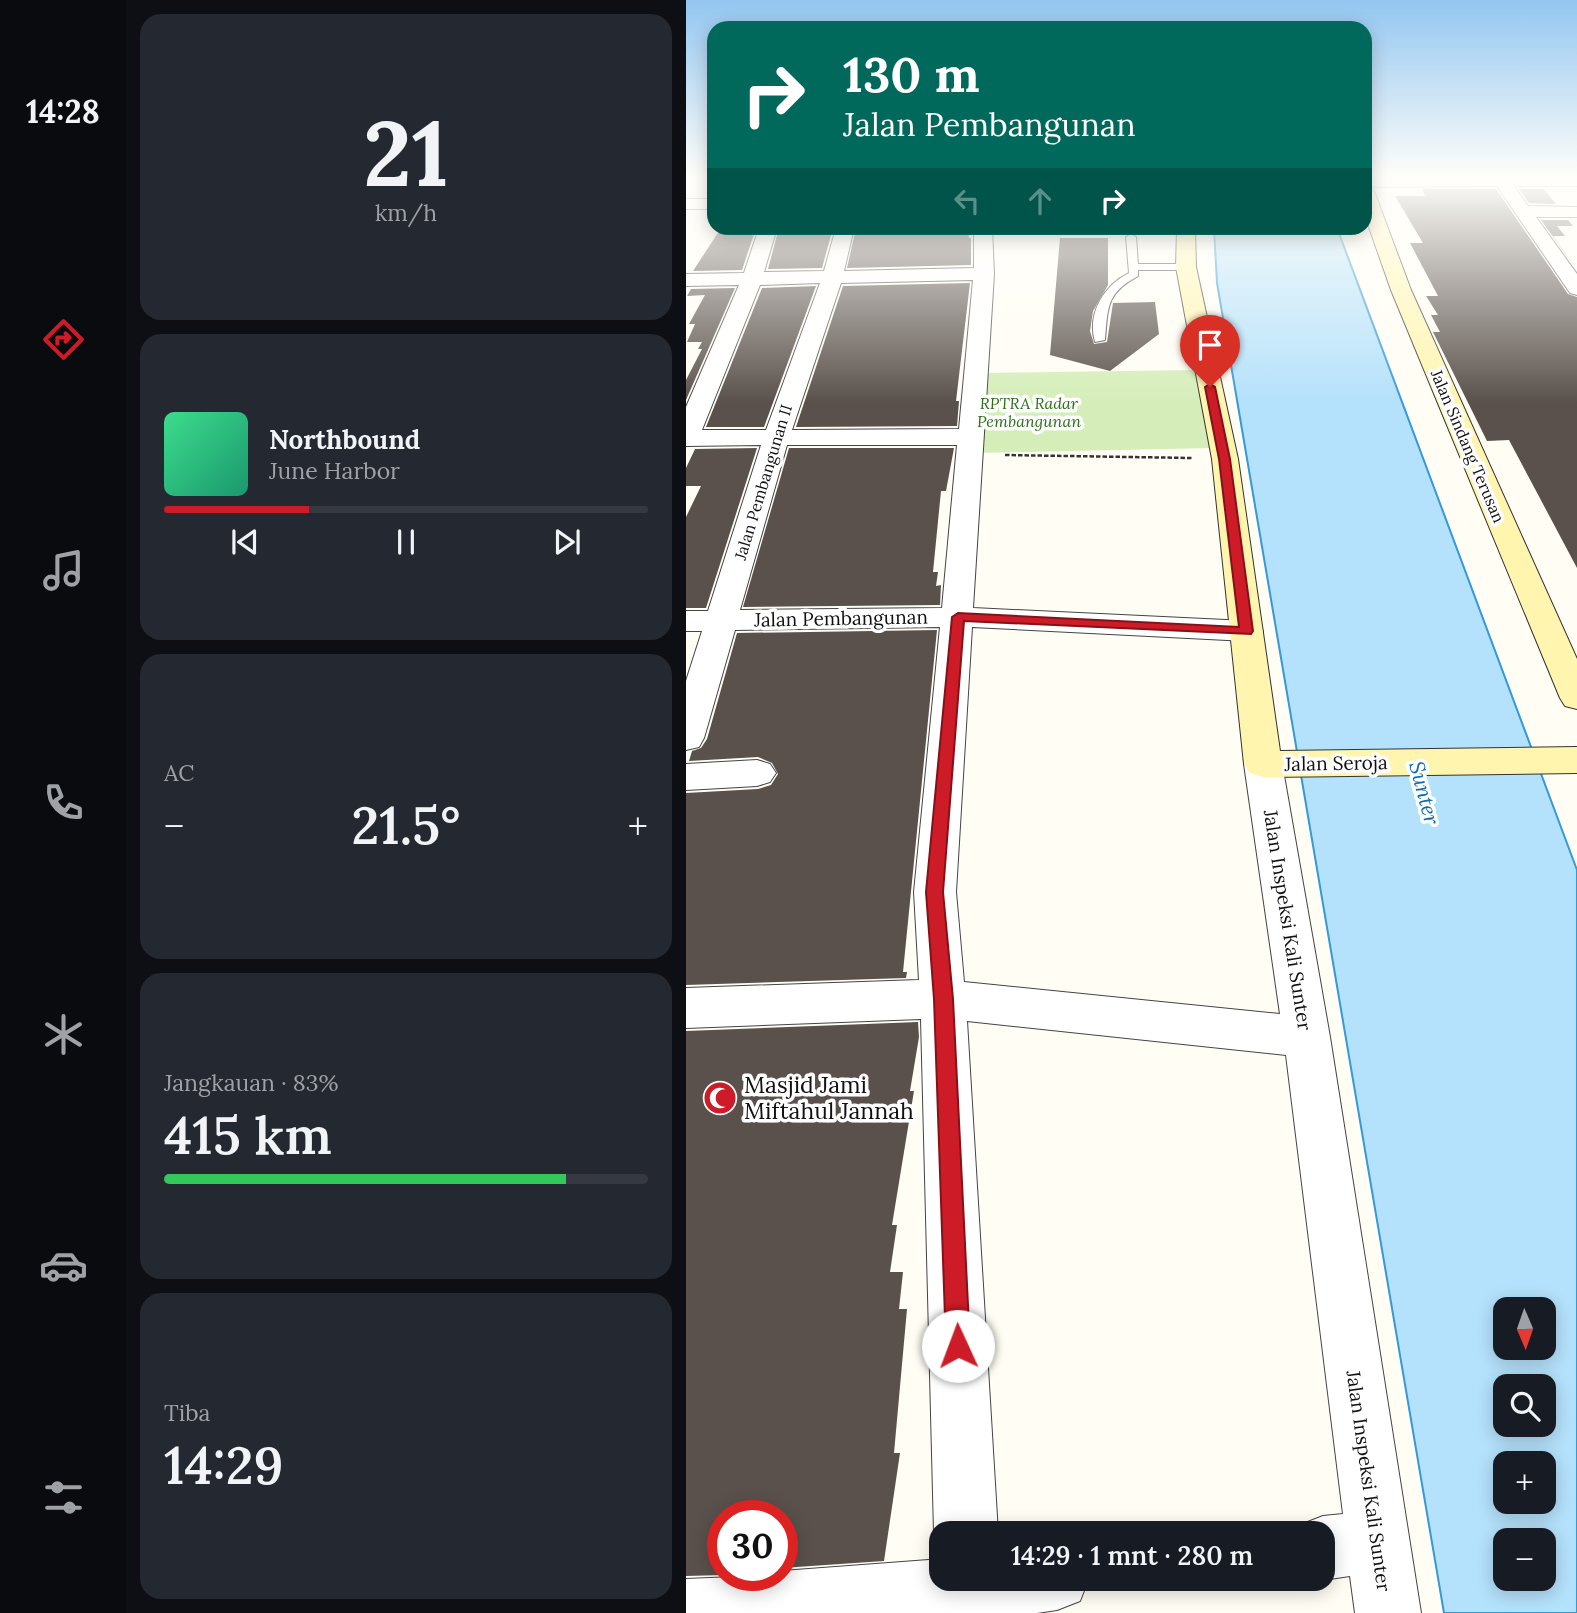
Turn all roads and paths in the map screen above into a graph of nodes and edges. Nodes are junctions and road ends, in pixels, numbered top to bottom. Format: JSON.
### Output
{"nodes":[{"id":1,"x":760,"y":252,"type":"edge"},
{"id":2,"x":839,"y":252,"type":"edge"},
{"id":3,"x":983,"y":252,"type":"edge"},
{"id":4,"x":1132,"y":252,"type":"edge"},
{"id":5,"x":1186,"y":252,"type":"edge"},
{"id":6,"x":1387,"y":252,"type":"edge"},
{"id":7,"x":1552,"y":252,"type":"edge"},
{"id":8,"x":1133,"y":267,"type":"junction"},
{"id":9,"x":1186,"y":267,"type":"junction"},
{"id":10,"x":984,"y":274,"type":"junction"},
{"id":11,"x":752,"y":278,"type":"junction"},
{"id":12,"x":832,"y":278,"type":"junction"},
{"id":13,"x":686,"y":280,"type":"edge"},
{"id":14,"x":1576,"y":286,"type":"edge"},
{"id":15,"x":1099,"y":340,"type":"dead end"},
{"id":16,"x":686,"y":438,"type":"edge"},
{"id":17,"x":776,"y":439,"type":"junction"},
{"id":18,"x":970,"y":446,"type":"junction"},
{"id":19,"x":1225,"y":459,"type":"junction"},
{"id":20,"x":958,"y":617,"type":"junction"},
{"id":21,"x":721,"y":620,"type":"junction"},
{"id":22,"x":686,"y":621,"type":"edge"},
{"id":23,"x":1247,"y":631,"type":"junction"},
{"id":24,"x":1577,"y":698,"type":"edge"},
{"id":25,"x":686,"y":738,"type":"edge"},
{"id":26,"x":1568,"y":760,"type":"edge"},
{"id":27,"x":1278,"y":763,"type":"junction"},
{"id":28,"x":757,"y":773,"type":"dead end"},
{"id":29,"x":686,"y":777,"type":"edge"},
{"id":30,"x":943,"y":999,"type":"junction"},
{"id":31,"x":686,"y":1008,"type":"edge"},
{"id":32,"x":1307,"y":1037,"type":"junction"},
{"id":33,"x":966,"y":1521,"type":"edge"},
{"id":34,"x":1350,"y":1544,"type":"edge"},
{"id":35,"x":929,"y":1583,"type":"edge"},
{"id":36,"x":686,"y":1612,"type":"edge"},
{"id":37,"x":1388,"y":1613,"type":"edge"}],
"edges":[{"from":1,"to":11,"type":"street"},
{"from":2,"to":12,"type":"street","name":"Jalan Pembangunan II"},
{"from":3,"to":10,"type":"street"},
{"from":4,"to":8,"type":"lane"},
{"from":5,"to":9,"type":"street","name":"Jalan Inspeksi Kali Sunter"},
{"from":6,"to":24,"type":"street","name":"Jalan Sindang Terusan"},
{"from":7,"to":14,"type":"street"},
{"from":8,"to":9,"type":"lane"},
{"from":8,"to":15,"type":"lane"},
{"from":9,"to":19,"type":"street","name":"Jalan Inspeksi Kali Sunter"},
{"from":10,"to":12,"type":"street"},
{"from":10,"to":18,"type":"street"},
{"from":11,"to":12,"type":"street"},
{"from":11,"to":13,"type":"street"},
{"from":11,"to":16,"type":"street"},
{"from":12,"to":17,"type":"street","name":"Jalan Pembangunan II"},
{"from":16,"to":17,"type":"street"},
{"from":17,"to":18,"type":"street"},
{"from":17,"to":21,"type":"street","name":"Jalan Pembangunan II"},
{"from":18,"to":19,"type":"path"},
{"from":18,"to":20,"type":"street"},
{"from":19,"to":23,"type":"street","name":"Jalan Inspeksi Kali Sunter"},
{"from":20,"to":21,"type":"street","name":"Jalan Pembangunan"},
{"from":20,"to":23,"type":"street","name":"Jalan Pembangunan"},
{"from":20,"to":30,"type":"street"},
{"from":21,"to":22,"type":"street","name":"Jalan Pembangunan"},
{"from":21,"to":25,"type":"street","name":"Jalan Pembangunan II"},
{"from":23,"to":27,"type":"street","name":"Jalan Inspeksi Kali Sunter"},
{"from":26,"to":27,"type":"street","name":"Jalan Seroja"},
{"from":27,"to":32,"type":"street","name":"Jalan Inspeksi Kali Sunter"},
{"from":28,"to":29,"type":"street"},
{"from":30,"to":31,"type":"street"},
{"from":30,"to":32,"type":"street"},
{"from":30,"to":33,"type":"street"},
{"from":32,"to":34,"type":"street","name":"Jalan Inspeksi Kali Sunter"},
{"from":34,"to":37,"type":"street","name":"Jalan Inspeksi Kali Sunter"},
{"from":35,"to":36,"type":"street"}]}
